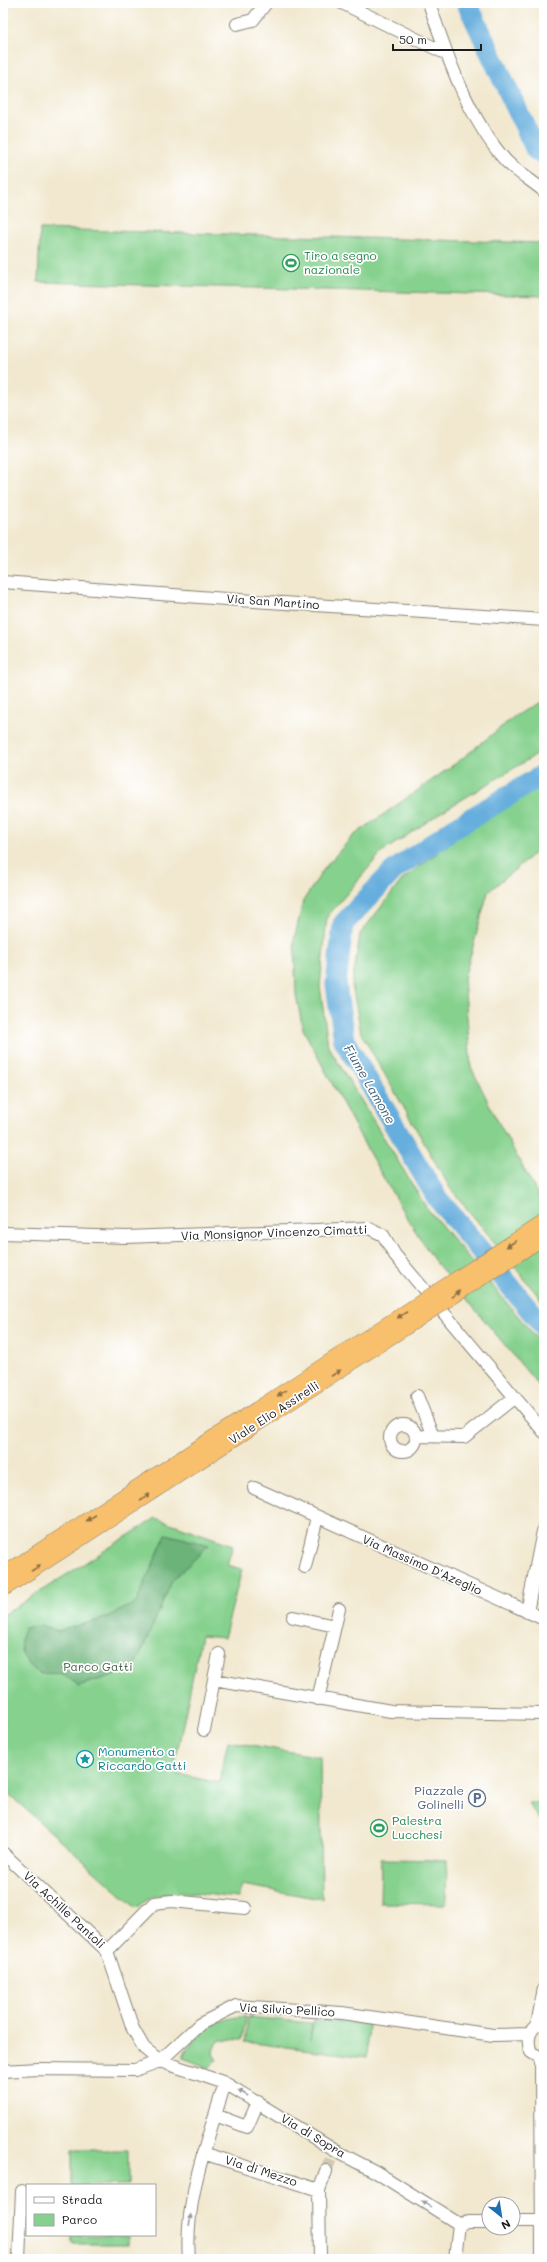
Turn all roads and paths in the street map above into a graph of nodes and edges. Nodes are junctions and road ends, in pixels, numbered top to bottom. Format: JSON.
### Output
{"nodes":[{"id":1,"x":266,"y":3,"type":"edge"},
{"id":2,"x":342,"y":3,"type":"edge"},
{"id":3,"x":429,"y":3,"type":"edge"},
{"id":4,"x":236,"y":24,"type":"dead end"},
{"id":5,"x":447,"y":54,"type":"junction"},
{"id":6,"x":544,"y":191,"type":"edge"},
{"id":7,"x":3,"y":582,"type":"edge"},
{"id":8,"x":544,"y":620,"type":"edge"},
{"id":9,"x":544,"y":1222,"type":"edge"},
{"id":10,"x":3,"y":1232,"type":"edge"},
{"id":11,"x":544,"y":1237,"type":"edge"},
{"id":12,"x":417,"y":1396,"type":"dead end"},
{"id":13,"x":515,"y":1397,"type":"junction"},
{"id":14,"x":544,"y":1432,"type":"edge"},
{"id":15,"x":416,"y":1436,"type":"dead end"},
{"id":16,"x":433,"y":1436,"type":"junction"},
{"id":17,"x":254,"y":1488,"type":"dead end"},
{"id":18,"x":318,"y":1517,"type":"junction"},
{"id":19,"x":543,"y":1531,"type":"edge"},
{"id":20,"x":305,"y":1567,"type":"dead end"},
{"id":21,"x":3,"y":1575,"type":"edge"},
{"id":22,"x":3,"y":1589,"type":"edge"},
{"id":23,"x":339,"y":1610,"type":"dead end"},
{"id":24,"x":527,"y":1612,"type":"junction"},
{"id":25,"x":294,"y":1618,"type":"dead end"},
{"id":26,"x":544,"y":1619,"type":"edge"},
{"id":27,"x":335,"y":1626,"type":"junction"},
{"id":28,"x":219,"y":1654,"type":"dead end"},
{"id":29,"x":214,"y":1680,"type":"junction"},
{"id":30,"x":318,"y":1699,"type":"junction"},
{"id":31,"x":544,"y":1714,"type":"edge"},
{"id":32,"x":204,"y":1730,"type":"dead end"},
{"id":33,"x":3,"y":1853,"type":"edge"},
{"id":34,"x":245,"y":1908,"type":"dead end"},
{"id":35,"x":107,"y":1950,"type":"junction"},
{"id":36,"x":544,"y":1988,"type":"edge"},
{"id":37,"x":537,"y":2027,"type":"edge"},
{"id":38,"x":493,"y":2035,"type":"junction"},
{"id":39,"x":529,"y":2047,"type":"junction"},
{"id":40,"x":542,"y":2060,"type":"edge"},
{"id":41,"x":160,"y":2061,"type":"junction"},
{"id":42,"x":3,"y":2071,"type":"edge"},
{"id":43,"x":225,"y":2083,"type":"junction"},
{"id":44,"x":258,"y":2102,"type":"junction"},
{"id":45,"x":215,"y":2114,"type":"junction"},
{"id":46,"x":203,"y":2153,"type":"junction"},
{"id":47,"x":326,"y":2171,"type":"tunnel mouth"},
{"id":48,"x":319,"y":2190,"type":"junction"},
{"id":49,"x":22,"y":2191,"type":"dead end"},
{"id":50,"x":521,"y":2221,"type":"edge"},
{"id":51,"x":542,"y":2221,"type":"junction"},
{"id":52,"x":481,"y":2222,"type":"edge"},
{"id":53,"x":460,"y":2224,"type":"junction"},
{"id":54,"x":543,"y":2237,"type":"edge"},
{"id":55,"x":19,"y":2259,"type":"edge"},
{"id":56,"x":189,"y":2259,"type":"edge"},
{"id":57,"x":320,"y":2259,"type":"edge"},
{"id":58,"x":455,"y":2259,"type":"edge"},
{"id":59,"x":542,"y":2259,"type":"edge"}],
"edges":[{"from":1,"to":4,"type":"street"},
{"from":2,"to":5,"type":"street"},
{"from":3,"to":5,"type":"street"},
{"from":5,"to":6,"type":"street"},
{"from":7,"to":8,"type":"street","name":"Via San Martino"},
{"from":9,"to":21,"type":"main road","name":"Viale Elio Assirelli","one_way":true,"bridge":true},
{"from":10,"to":13,"type":"street","name":"Via Monsignor Vincenzo Cimatti"},
{"from":22,"to":11,"type":"main road","name":"Viale Elio Assirelli","one_way":true,"bridge":true},
{"from":12,"to":16,"type":"street"},
{"from":13,"to":14,"type":"street","name":"Via Monsignor Vincenzo Cimatti"},
{"from":13,"to":16,"type":"street"},
{"from":15,"to":16,"type":"street"},
{"from":17,"to":18,"type":"street","name":"Via Massimo D'Azeglio"},
{"from":18,"to":20,"type":"street"},
{"from":18,"to":24,"type":"street","name":"Via Massimo D'Azeglio"},
{"from":19,"to":24,"type":"street"},
{"from":23,"to":27,"type":"street"},
{"from":24,"to":26,"type":"street","name":"Via Massimo D'Azeglio"},
{"from":25,"to":27,"type":"street"},
{"from":27,"to":30,"type":"street"},
{"from":28,"to":29,"type":"street"},
{"from":29,"to":30,"type":"street"},
{"from":29,"to":32,"type":"street"},
{"from":30,"to":31,"type":"street"},
{"from":33,"to":35,"type":"street","name":"Via Achille Pantoli"},
{"from":34,"to":35,"type":"street","name":"Via Achille Pantoli"},
{"from":35,"to":41,"type":"street","name":"Via Achille Pantoli"},
{"from":36,"to":37,"type":"street"},
{"from":37,"to":38,"type":"street","name":"Via Silvio Pellico"},
{"from":37,"to":39,"type":"street"},
{"from":38,"to":39,"type":"street","name":"Via Silvio Pellico"},
{"from":38,"to":41,"type":"street","name":"Via Silvio Pellico"},
{"from":39,"to":40,"type":"street"},
{"from":40,"to":51,"type":"street"},
{"from":41,"to":42,"type":"street","name":"Via Silvio Pellico"},
{"from":41,"to":43,"type":"street","name":"Via di Sopra"},
{"from":44,"to":43,"type":"street","name":"Via di Sopra","one_way":true},
{"from":43,"to":45,"type":"street"},
{"from":44,"to":45,"type":"street"},
{"from":53,"to":44,"type":"street","name":"Via di Sopra","one_way":true},
{"from":45,"to":46,"type":"street"},
{"from":46,"to":48,"type":"street","name":"Via di Mezzo"},
{"from":56,"to":46,"type":"street","one_way":true},
{"from":47,"to":48,"type":"street"},
{"from":48,"to":57,"type":"street"},
{"from":49,"to":55,"type":"street"},
{"from":50,"to":51,"type":"street"},
{"from":51,"to":54,"type":"street"},
{"from":52,"to":53,"type":"street"},
{"from":53,"to":58,"type":"street"},
{"from":54,"to":59,"type":"street"}]}
